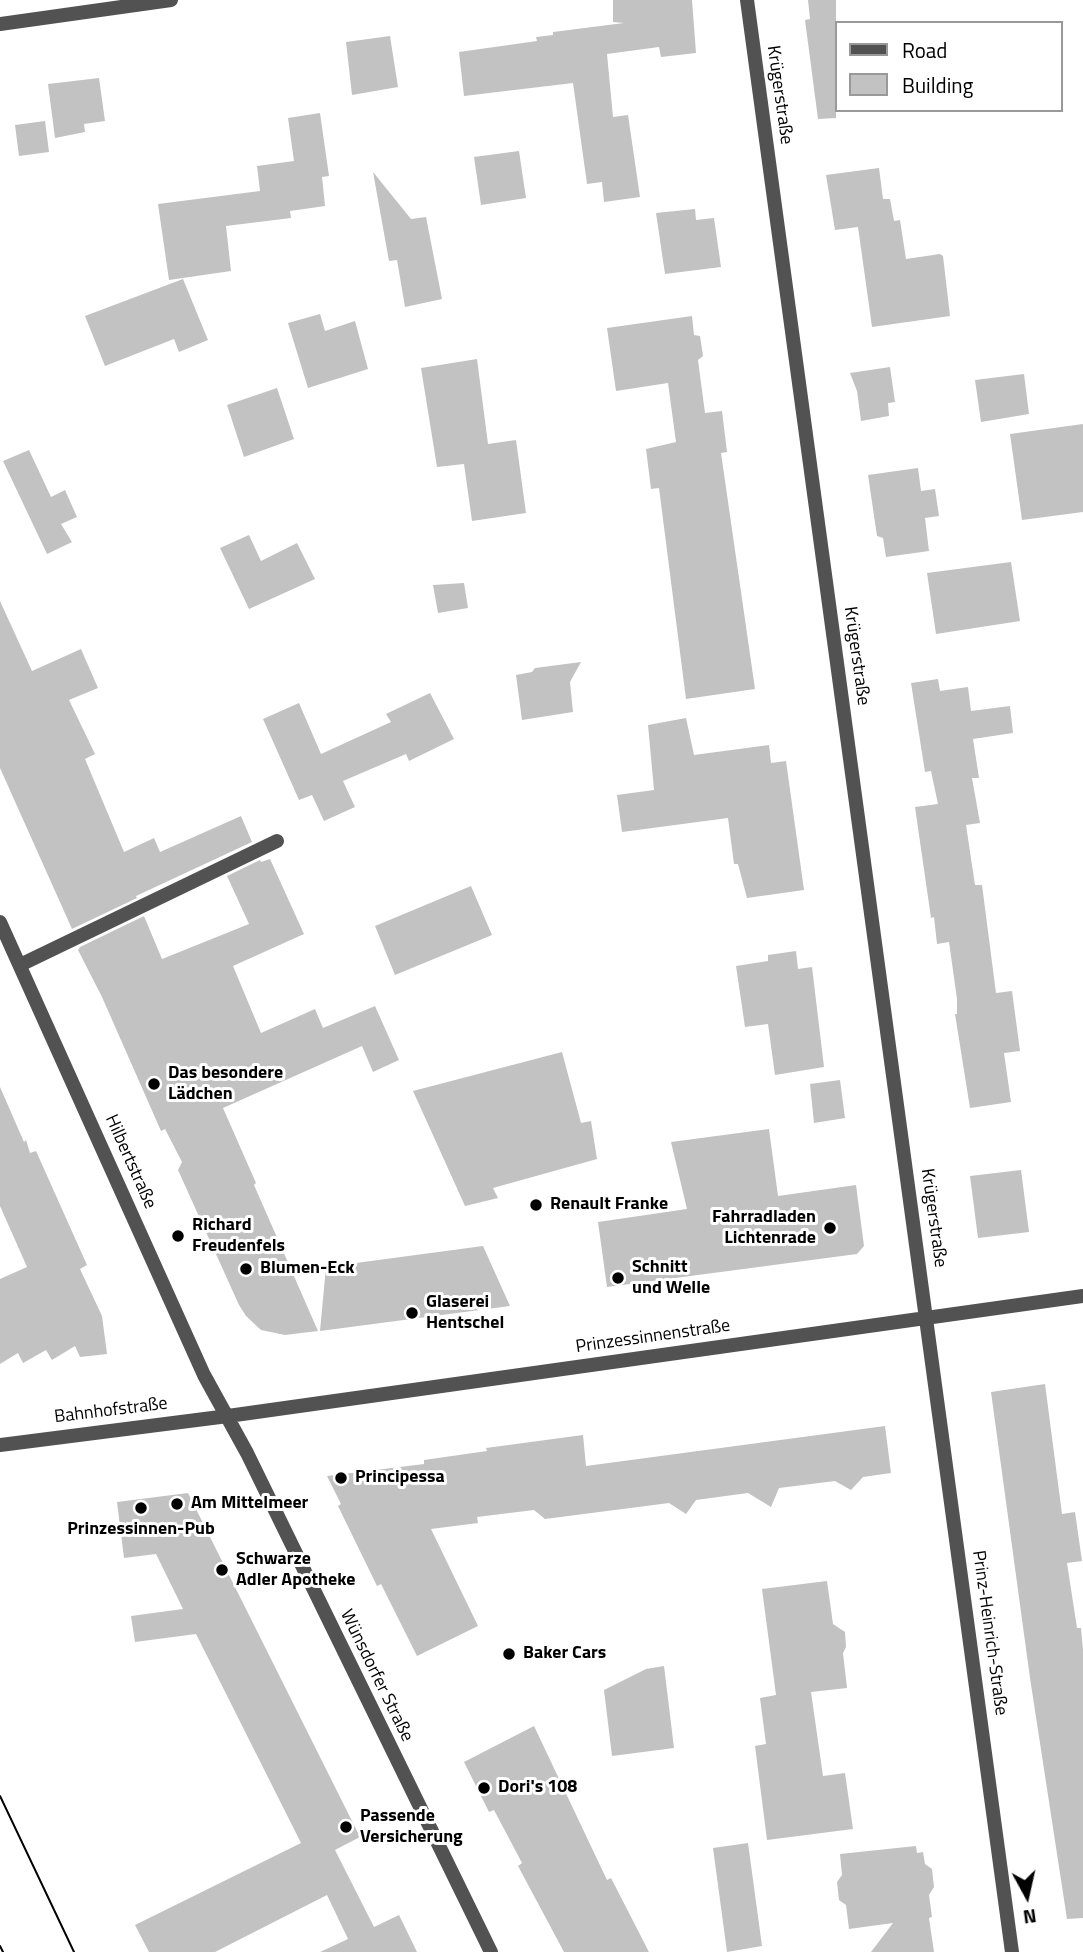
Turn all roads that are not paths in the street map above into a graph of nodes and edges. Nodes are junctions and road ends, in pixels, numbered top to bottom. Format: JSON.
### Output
{"nodes":[{"id":1,"x":171,"y":0,"type":"edge"},
{"id":2,"x":747,"y":0,"type":"edge"},
{"id":3,"x":0,"y":24,"type":"edge"},
{"id":4,"x":277,"y":841,"type":"dead end"},
{"id":5,"x":0,"y":922,"type":"edge"},
{"id":6,"x":20,"y":965,"type":"junction"},
{"id":7,"x":1083,"y":1296,"type":"edge"},
{"id":8,"x":927,"y":1318,"type":"junction"},
{"id":9,"x":228,"y":1416,"type":"junction"},
{"id":10,"x":0,"y":1445,"type":"edge"},
{"id":11,"x":491,"y":1952,"type":"edge"},
{"id":12,"x":1012,"y":1952,"type":"edge"}],
"edges":[{"from":1,"to":3,"type":"street"},
{"from":2,"to":8,"type":"street","name":"Krügerstraße"},
{"from":4,"to":6,"type":"street"},
{"from":5,"to":6,"type":"street","name":"Hilbertstraße"},
{"from":6,"to":9,"type":"street","name":"Hilbertstraße"},
{"from":7,"to":8,"type":"street","name":"Prinzessinnenstraße"},
{"from":8,"to":9,"type":"street","name":"Prinzessinnenstraße"},
{"from":8,"to":12,"type":"street","name":"Prinz-Heinrich-Straße"},
{"from":9,"to":10,"type":"street","name":"Bahnhofstraße"},
{"from":9,"to":11,"type":"street","name":"Wünsdorfer Straße"}]}
